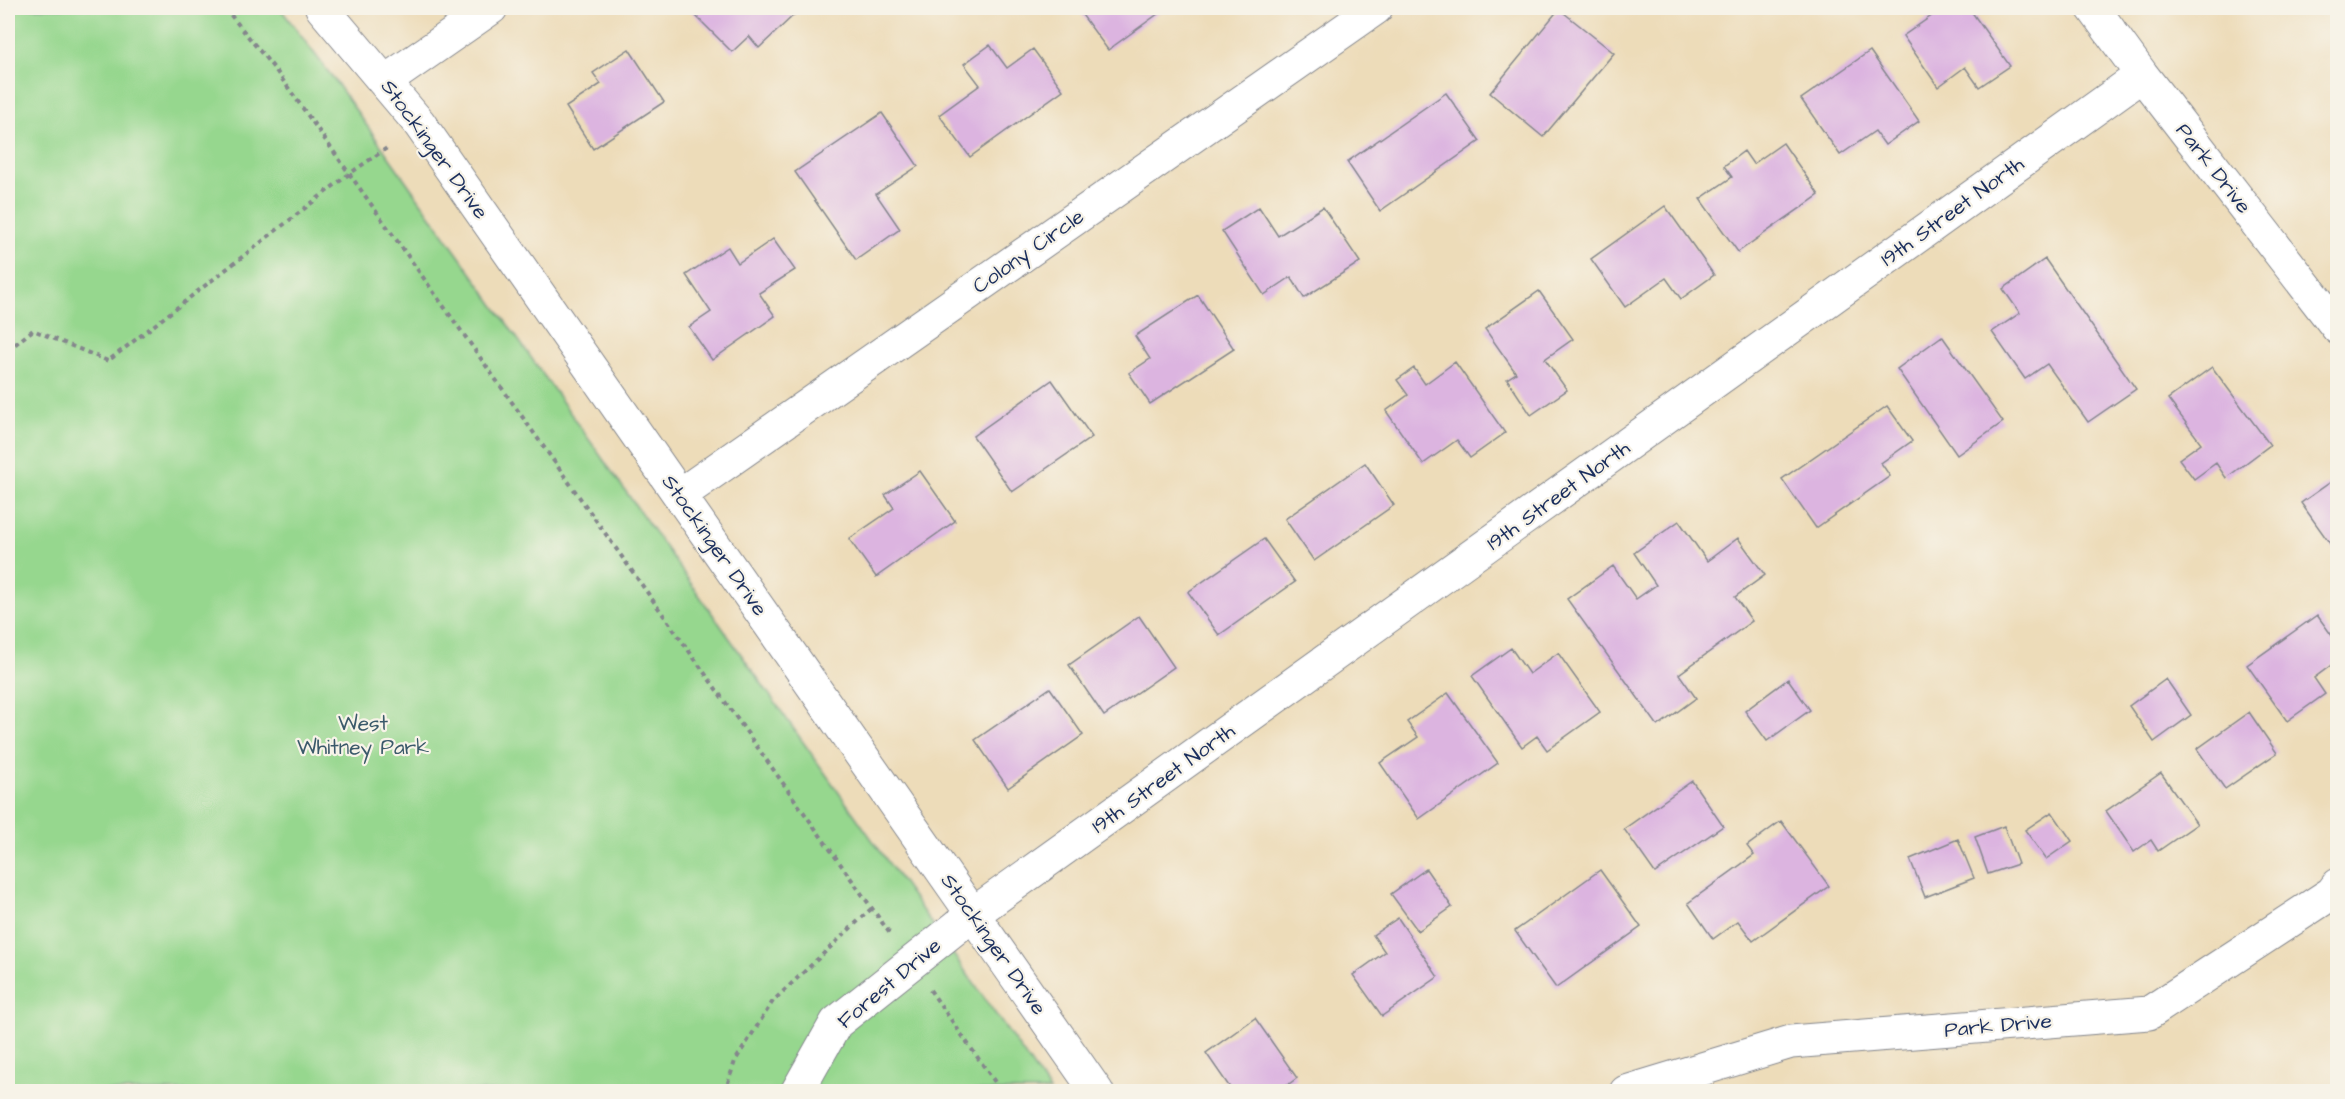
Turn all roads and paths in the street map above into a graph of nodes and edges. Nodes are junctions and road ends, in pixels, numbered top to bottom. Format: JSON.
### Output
{"nodes":[{"id":1,"x":225,"y":8,"type":"edge"},
{"id":2,"x":322,"y":8,"type":"edge"},
{"id":3,"x":491,"y":8,"type":"edge"},
{"id":4,"x":1376,"y":8,"type":"edge"},
{"id":5,"x":2093,"y":8,"type":"edge"},
{"id":6,"x":2142,"y":75,"type":"junction"},
{"id":7,"x":386,"y":81,"type":"junction"},
{"id":8,"x":387,"y":148,"type":"dead end"},
{"id":9,"x":349,"y":174,"type":"junction"},
{"id":10,"x":2337,"y":328,"type":"edge"},
{"id":11,"x":8,"y":350,"type":"edge"},
{"id":12,"x":680,"y":495,"type":"junction"},
{"id":13,"x":2337,"y":885,"type":"edge"},
{"id":14,"x":872,"y":908,"type":"junction"},
{"id":15,"x":974,"y":914,"type":"junction"},
{"id":16,"x":911,"y":964,"type":"junction"},
{"id":17,"x":725,"y":1092,"type":"edge"},
{"id":18,"x":797,"y":1092,"type":"edge"},
{"id":19,"x":1002,"y":1092,"type":"edge"},
{"id":20,"x":1097,"y":1092,"type":"edge"},
{"id":21,"x":1626,"y":1092,"type":"edge"}],
"edges":[{"from":1,"to":9,"type":"path"},
{"from":2,"to":7,"type":"street","name":"Stockinger Drive"},
{"from":3,"to":7,"type":"street"},
{"from":4,"to":12,"type":"street","name":"Colony Circle"},
{"from":5,"to":6,"type":"street","name":"Park Drive"},
{"from":6,"to":10,"type":"street","name":"Park Drive"},
{"from":6,"to":15,"type":"street","name":"19th Street North"},
{"from":7,"to":12,"type":"street","name":"Stockinger Drive"},
{"from":8,"to":9,"type":"path"},
{"from":9,"to":11,"type":"path"},
{"from":9,"to":14,"type":"path"},
{"from":12,"to":15,"type":"street","name":"Stockinger Drive"},
{"from":13,"to":21,"type":"street","name":"Park Drive"},
{"from":14,"to":16,"type":"path"},
{"from":14,"to":17,"type":"path"},
{"from":15,"to":16,"type":"street","name":"Forest Drive"},
{"from":15,"to":20,"type":"street","name":"Stockinger Drive"},
{"from":16,"to":18,"type":"street","name":"Forest Drive"},
{"from":16,"to":19,"type":"path"}]}
